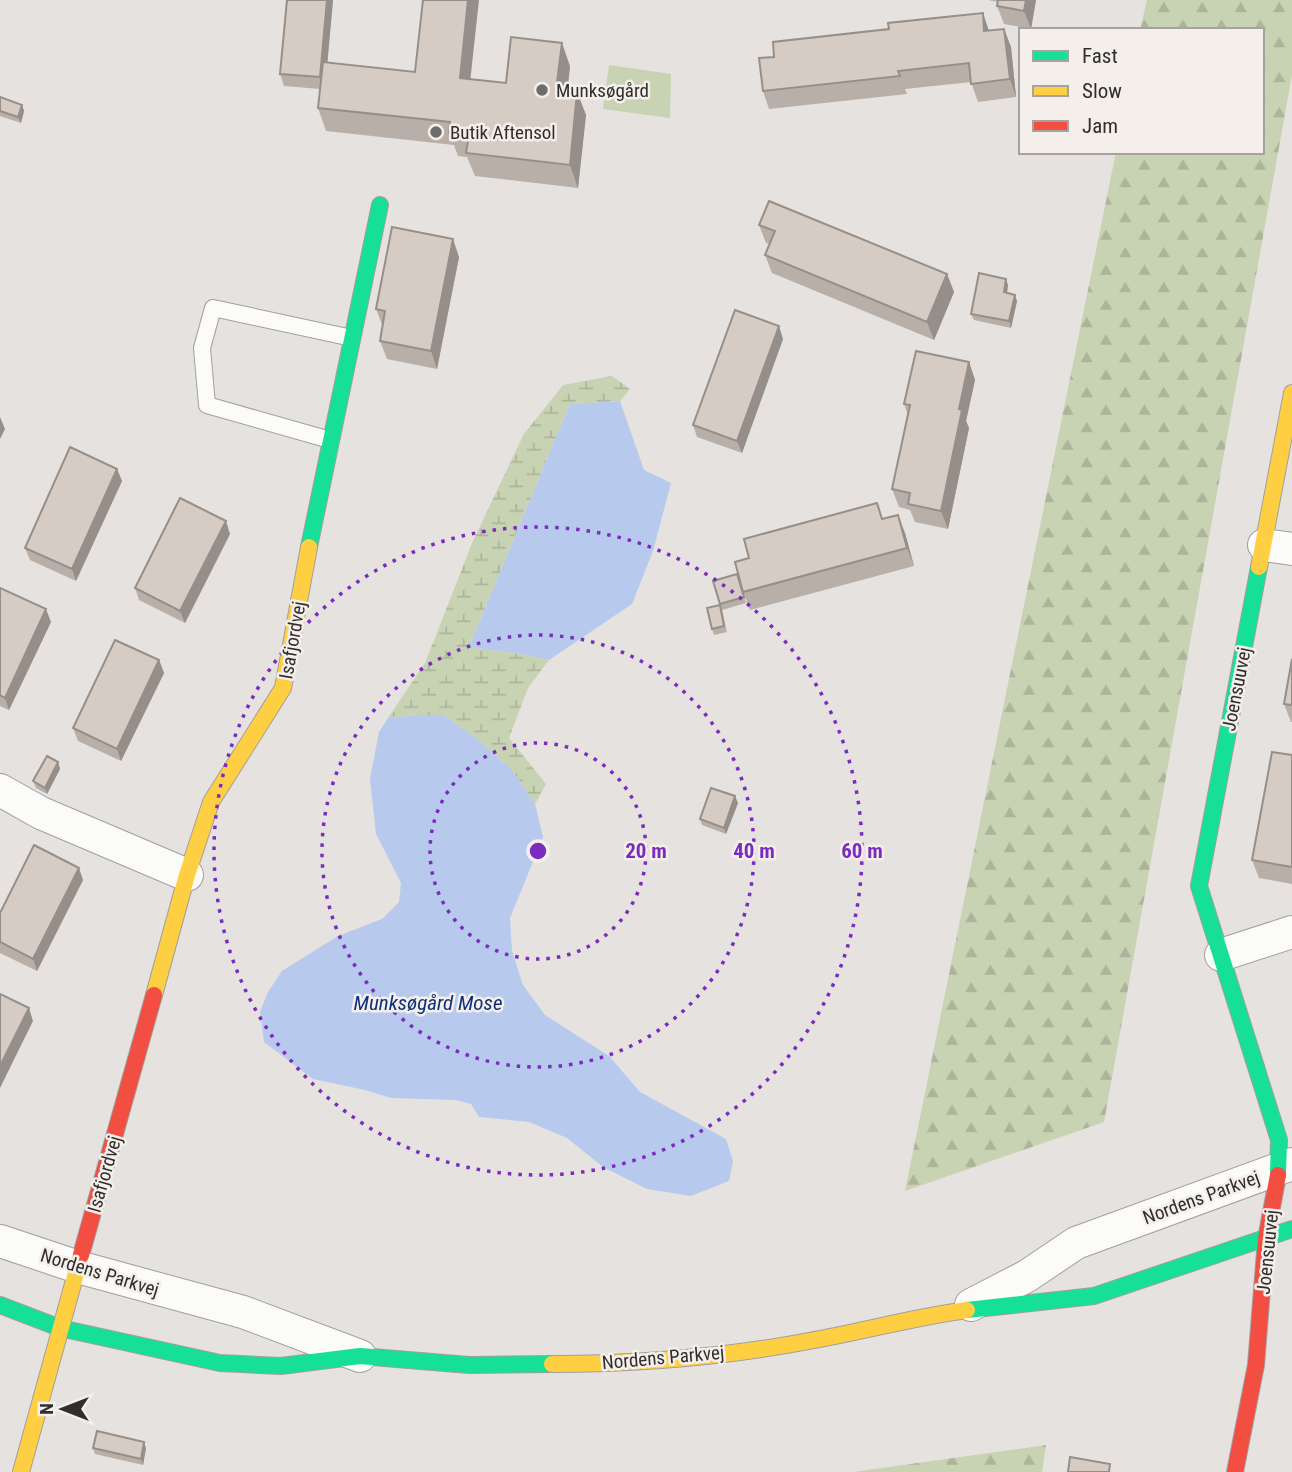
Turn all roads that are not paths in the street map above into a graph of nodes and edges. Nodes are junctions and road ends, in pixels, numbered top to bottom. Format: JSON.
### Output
{"nodes":[{"id":1,"x":380,"y":205,"type":"dead end"},
{"id":2,"x":352,"y":338,"type":"junction"},
{"id":3,"x":1292,"y":393,"type":"edge"},
{"id":4,"x":331,"y":440,"type":"junction"},
{"id":5,"x":1278,"y":547,"type":"edge"},
{"id":6,"x":0,"y":790,"type":"edge"},
{"id":7,"x":187,"y":876,"type":"junction"},
{"id":8,"x":1292,"y":932,"type":"edge"},
{"id":9,"x":1221,"y":955,"type":"junction"},
{"id":10,"x":1285,"y":1166,"type":"edge"},
{"id":11,"x":1292,"y":1229,"type":"edge"},
{"id":12,"x":1266,"y":1239,"type":"junction"},
{"id":13,"x":0,"y":1241,"type":"edge"},
{"id":14,"x":78,"y":1267,"type":"junction"},
{"id":15,"x":0,"y":1305,"type":"edge"},
{"id":16,"x":963,"y":1310,"type":"junction"},
{"id":17,"x":60,"y":1328,"type":"junction"},
{"id":18,"x":360,"y":1356,"type":"junction"},
{"id":19,"x":21,"y":1472,"type":"edge"},
{"id":20,"x":1235,"y":1472,"type":"edge"}],
"edges":[{"from":1,"to":2,"type":"street"},
{"from":2,"to":4,"type":"street"},
{"from":2,"to":4,"type":"lane"},
{"from":3,"to":5,"type":"street","name":"Joensuuvej"},
{"from":4,"to":7,"type":"street","name":"Isafjordvej"},
{"from":5,"to":9,"type":"street","name":"Joensuuvej"},
{"from":6,"to":7,"type":"street"},
{"from":7,"to":14,"type":"street","name":"Isafjordvej"},
{"from":8,"to":9,"type":"street"},
{"from":9,"to":10,"type":"street","name":"Joensuuvej"},
{"from":10,"to":12,"type":"street","name":"Joensuuvej"},
{"from":10,"to":16,"type":"street","name":"Nordens Parkvej"},
{"from":11,"to":12,"type":"street","name":"Nordens Parkvej"},
{"from":12,"to":16,"type":"street","name":"Nordens Parkvej"},
{"from":12,"to":20,"type":"street","name":"Joensuuvej"},
{"from":13,"to":14,"type":"street","name":"Nordens Parkvej"},
{"from":14,"to":17,"type":"street","name":"Isafjordvej"},
{"from":14,"to":18,"type":"street","name":"Nordens Parkvej"},
{"from":15,"to":17,"type":"street","name":"Nordens Parkvej"},
{"from":16,"to":18,"type":"street","name":"Nordens Parkvej"},
{"from":17,"to":18,"type":"street","name":"Nordens Parkvej"},
{"from":17,"to":19,"type":"street","name":"Isafjordvej"}]}
